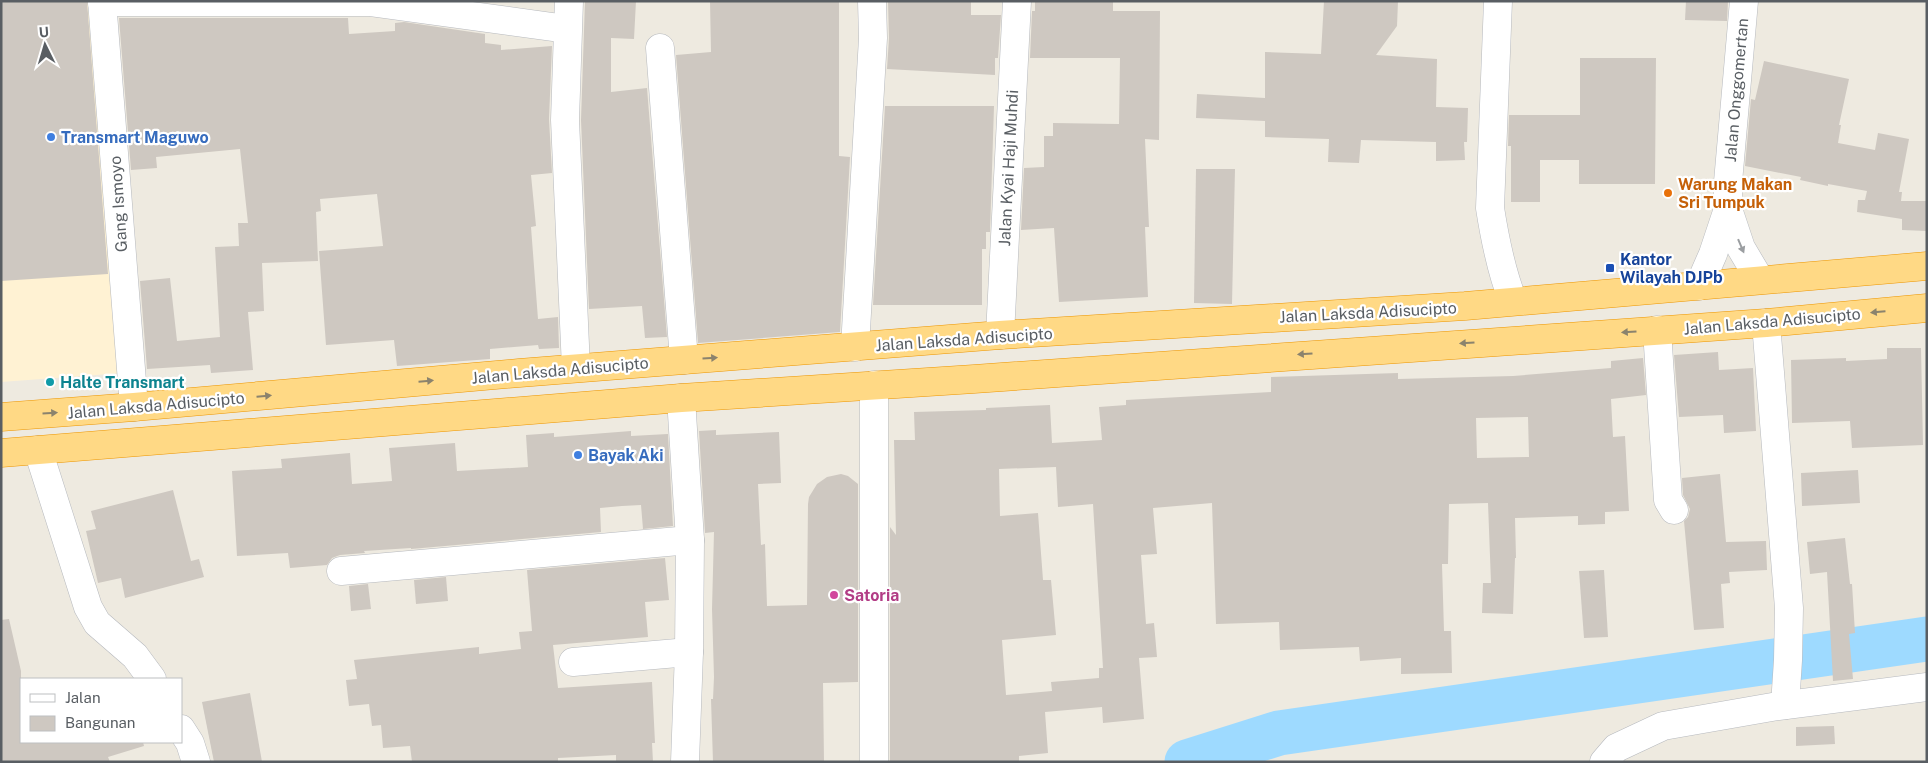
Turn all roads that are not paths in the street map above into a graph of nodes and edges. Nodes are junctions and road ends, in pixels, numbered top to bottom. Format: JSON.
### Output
{"nodes":[{"id":1,"x":102,"y":1,"type":"edge"},
{"id":2,"x":569,"y":1,"type":"edge"},
{"id":3,"x":872,"y":1,"type":"edge"},
{"id":4,"x":1017,"y":1,"type":"edge"},
{"id":5,"x":1498,"y":1,"type":"edge"},
{"id":6,"x":1744,"y":1,"type":"edge"},
{"id":7,"x":369,"y":2,"type":"edge"},
{"id":8,"x":567,"y":29,"type":"junction"},
{"id":9,"x":660,"y":48,"type":"dead end"},
{"id":10,"x":1728,"y":209,"type":"junction"},
{"id":11,"x":1927,"y":266,"type":"edge"},
{"id":12,"x":1760,"y":280,"type":"junction"},
{"id":13,"x":1700,"y":286,"type":"junction"},
{"id":14,"x":1513,"y":301,"type":"junction"},
{"id":15,"x":1927,"y":308,"type":"edge"},
{"id":16,"x":1766,"y":322,"type":"junction"},
{"id":17,"x":1657,"y":330,"type":"junction"},
{"id":18,"x":1000,"y":335,"type":"junction"},
{"id":19,"x":855,"y":347,"type":"junction"},
{"id":20,"x":684,"y":360,"type":"junction"},
{"id":21,"x":576,"y":368,"type":"junction"},
{"id":22,"x":874,"y":385,"type":"junction"},
{"id":23,"x":681,"y":398,"type":"junction"},
{"id":24,"x":134,"y":408,"type":"junction"},
{"id":25,"x":1,"y":417,"type":"edge"},
{"id":26,"x":38,"y":450,"type":"junction"},
{"id":27,"x":1,"y":453,"type":"edge"},
{"id":28,"x":1674,"y":510,"type":"dead end"},
{"id":29,"x":690,"y":540,"type":"junction"},
{"id":30,"x":341,"y":571,"type":"dead end"},
{"id":31,"x":689,"y":652,"type":"junction"},
{"id":32,"x":573,"y":662,"type":"dead end"},
{"id":33,"x":151,"y":678,"type":"edge"},
{"id":34,"x":1927,"y":687,"type":"edge"},
{"id":35,"x":1784,"y":705,"type":"junction"},
{"id":36,"x":182,"y":731,"type":"edge"},
{"id":37,"x":196,"y":762,"type":"edge"},
{"id":38,"x":685,"y":762,"type":"edge"},
{"id":39,"x":874,"y":762,"type":"edge"},
{"id":40,"x":1604,"y":762,"type":"edge"}],
"edges":[{"from":1,"to":7,"type":"street"},
{"from":1,"to":24,"type":"street","name":"Gang Ismoyo"},
{"from":2,"to":8,"type":"street"},
{"from":3,"to":19,"type":"street"},
{"from":4,"to":18,"type":"street","name":"Jalan Kyai Haji Muhdi"},
{"from":5,"to":14,"type":"street"},
{"from":6,"to":10,"type":"street","name":"Jalan Onggomertan"},
{"from":7,"to":8,"type":"street"},
{"from":8,"to":21,"type":"street"},
{"from":9,"to":20,"type":"street"},
{"from":10,"to":12,"type":"street","one_way":true},
{"from":10,"to":13,"type":"street"},
{"from":11,"to":12,"type":"highway","name":"Jalan Laksda Adisucipto"},
{"from":12,"to":13,"type":"highway","name":"Jalan Laksda Adisucipto"},
{"from":13,"to":14,"type":"highway","name":"Jalan Laksda Adisucipto"},
{"from":14,"to":18,"type":"highway","name":"Jalan Laksda Adisucipto"},
{"from":15,"to":16,"type":"highway","name":"Jalan Laksda Adisucipto","one_way":true},
{"from":16,"to":17,"type":"highway","name":"Jalan Laksda Adisucipto"},
{"from":16,"to":35,"type":"street"},
{"from":17,"to":22,"type":"highway","name":"Jalan Laksda Adisucipto","one_way":true},
{"from":17,"to":28,"type":"street"},
{"from":18,"to":19,"type":"highway","name":"Jalan Laksda Adisucipto"},
{"from":20,"to":19,"type":"highway","name":"Jalan Laksda Adisucipto","one_way":true},
{"from":20,"to":21,"type":"highway","name":"Jalan Laksda Adisucipto"},
{"from":24,"to":21,"type":"highway","name":"Jalan Laksda Adisucipto","one_way":true},
{"from":22,"to":23,"type":"highway","name":"Jalan Laksda Adisucipto"},
{"from":22,"to":39,"type":"street"},
{"from":23,"to":26,"type":"highway","name":"Jalan Laksda Adisucipto"},
{"from":23,"to":29,"type":"street"},
{"from":25,"to":24,"type":"highway","name":"Jalan Laksda Adisucipto","one_way":true},
{"from":26,"to":27,"type":"highway","name":"Jalan Laksda Adisucipto"},
{"from":26,"to":33,"type":"street"},
{"from":29,"to":30,"type":"street"},
{"from":29,"to":31,"type":"street"},
{"from":31,"to":32,"type":"street"},
{"from":31,"to":38,"type":"street"},
{"from":34,"to":35,"type":"street"},
{"from":35,"to":40,"type":"street"},
{"from":36,"to":37,"type":"street"}]}
